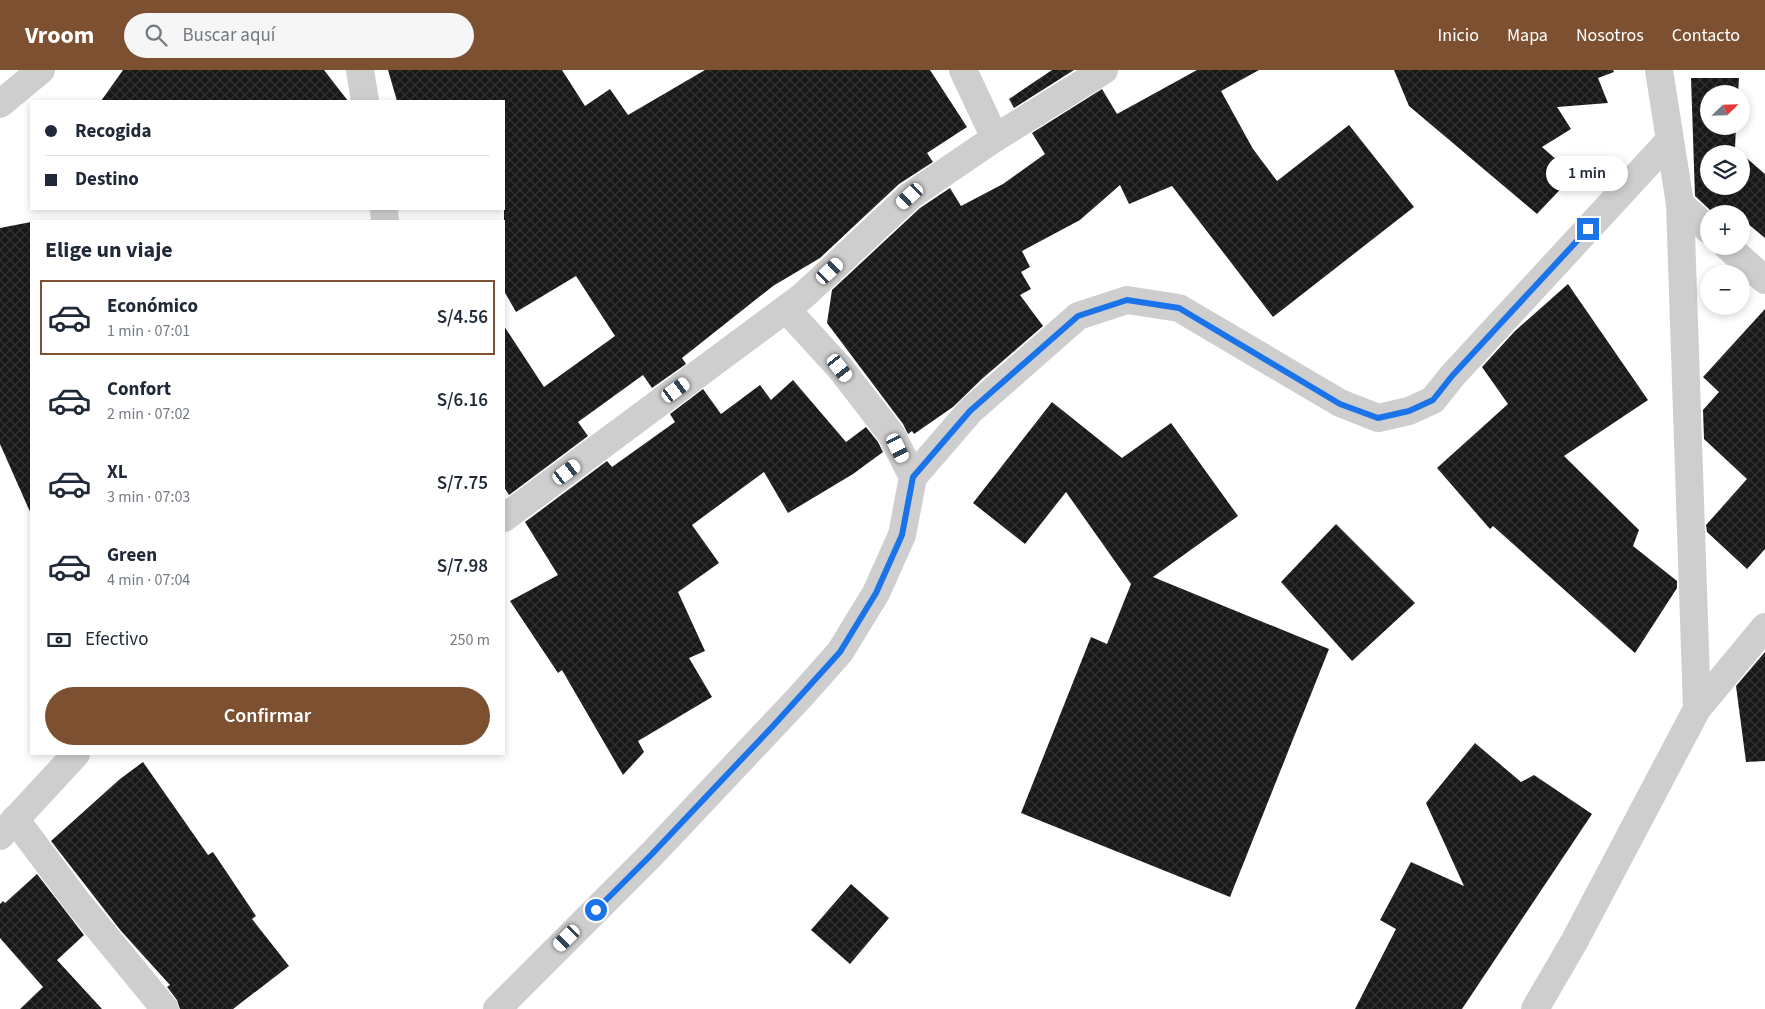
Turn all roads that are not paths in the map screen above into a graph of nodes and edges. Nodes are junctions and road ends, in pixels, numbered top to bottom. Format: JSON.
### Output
{"nodes":[{"id":1,"x":41,"y":70,"type":"edge"},
{"id":2,"x":360,"y":70,"type":"edge"},
{"id":3,"x":963,"y":70,"type":"edge"},
{"id":4,"x":1104,"y":70,"type":"edge"},
{"id":5,"x":1659,"y":70,"type":"edge"},
{"id":6,"x":365,"y":100,"type":"edge"},
{"id":7,"x":0,"y":104,"type":"edge"},
{"id":8,"x":995,"y":138,"type":"junction"},
{"id":9,"x":1669,"y":141,"type":"junction"},
{"id":10,"x":1680,"y":204,"type":"junction"},
{"id":11,"x":1700,"y":222,"type":"edge"},
{"id":12,"x":1737,"y":255,"type":"edge"},
{"id":13,"x":1765,"y":280,"type":"edge"},
{"id":14,"x":786,"y":308,"type":"junction"},
{"id":15,"x":913,"y":477,"type":"junction"},
{"id":16,"x":505,"y":517,"type":"edge"},
{"id":17,"x":1765,"y":627,"type":"edge"},
{"id":18,"x":1697,"y":709,"type":"junction"},
{"id":19,"x":75,"y":755,"type":"edge"},
{"id":20,"x":7,"y":827,"type":"edge"},
{"id":21,"x":165,"y":1009,"type":"edge"},
{"id":22,"x":496,"y":1009,"type":"edge"},
{"id":23,"x":1535,"y":1009,"type":"edge"}],
"edges":[{"from":1,"to":7,"type":"street"},
{"from":2,"to":6,"type":"street"},
{"from":3,"to":8,"type":"street"},
{"from":4,"to":8,"type":"street"},
{"from":5,"to":9,"type":"street"},
{"from":8,"to":14,"type":"street"},
{"from":9,"to":10,"type":"street"},
{"from":9,"to":15,"type":"street"},
{"from":10,"to":11,"type":"street"},
{"from":10,"to":18,"type":"street"},
{"from":12,"to":13,"type":"street"},
{"from":14,"to":15,"type":"street"},
{"from":14,"to":16,"type":"street"},
{"from":15,"to":22,"type":"street"},
{"from":17,"to":18,"type":"street"},
{"from":18,"to":23,"type":"street"},
{"from":19,"to":20,"type":"street"},
{"from":20,"to":21,"type":"street"}]}
